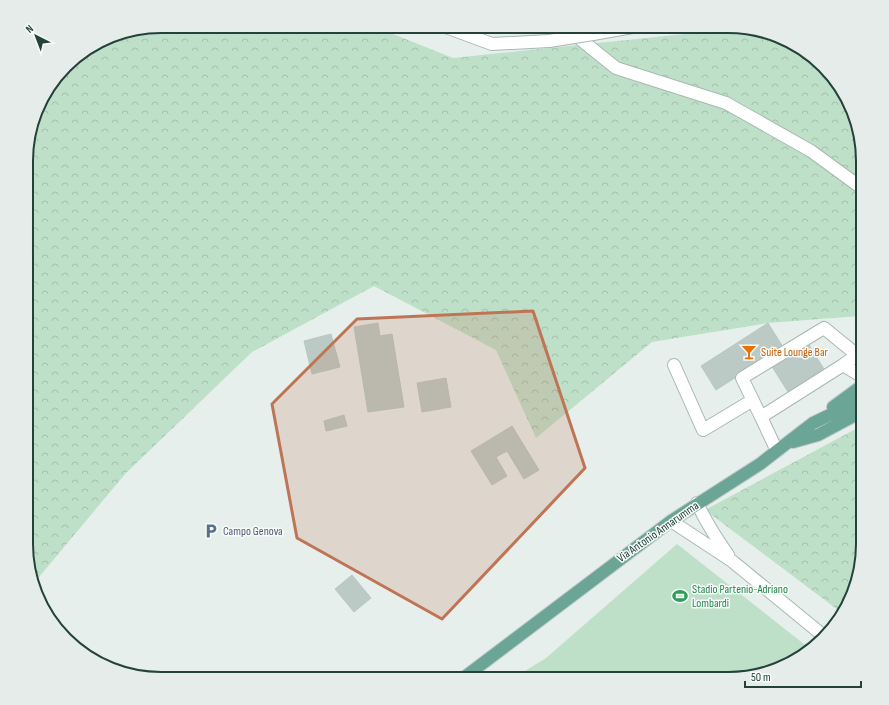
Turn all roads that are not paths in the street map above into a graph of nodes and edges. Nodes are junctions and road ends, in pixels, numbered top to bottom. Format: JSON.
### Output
{"nodes":[{"id":1,"x":462,"y":33,"type":"edge"},
{"id":2,"x":573,"y":33,"type":"edge"},
{"id":3,"x":599,"y":33,"type":"edge"},
{"id":4,"x":856,"y":184,"type":"edge"},
{"id":5,"x":856,"y":354,"type":"edge"},
{"id":6,"x":856,"y":356,"type":"edge"},
{"id":7,"x":674,"y":364,"type":"dead end"},
{"id":8,"x":843,"y":364,"type":"junction"},
{"id":9,"x":856,"y":372,"type":"edge"},
{"id":10,"x":856,"y":390,"type":"edge"},
{"id":11,"x":753,"y":400,"type":"junction"},
{"id":12,"x":856,"y":402,"type":"edge"},
{"id":13,"x":856,"y":415,"type":"edge"},
{"id":14,"x":761,"y":417,"type":"junction"},
{"id":15,"x":813,"y":423,"type":"junction"},
{"id":16,"x":781,"y":447,"type":"junction"},
{"id":17,"x":697,"y":503,"type":"junction"},
{"id":18,"x":671,"y":521,"type":"junction"},
{"id":19,"x":732,"y":561,"type":"junction"},
{"id":20,"x":820,"y":633,"type":"edge"},
{"id":21,"x":471,"y":672,"type":"edge"}],
"edges":[{"from":1,"to":3,"type":"street","bridge":true},
{"from":2,"to":4,"type":"street"},
{"from":5,"to":11,"type":"street"},
{"from":6,"to":8,"type":"street"},
{"from":7,"to":11,"type":"street"},
{"from":8,"to":9,"type":"street"},
{"from":8,"to":14,"type":"street"},
{"from":10,"to":15,"type":"main road"},
{"from":11,"to":14,"type":"street"},
{"from":12,"to":15,"type":"main road","name":"Via Antonio Annarumma"},
{"from":13,"to":16,"type":"main road"},
{"from":14,"to":16,"type":"street"},
{"from":15,"to":16,"type":"main road","name":"Via Antonio Annarumma"},
{"from":16,"to":17,"type":"main road","name":"Via Antonio Annarumma"},
{"from":17,"to":18,"type":"main road","name":"Via Antonio Annarumma"},
{"from":17,"to":19,"type":"street"},
{"from":18,"to":19,"type":"street"},
{"from":18,"to":21,"type":"main road","name":"Via Antonio Annarumma"},
{"from":19,"to":20,"type":"street"}]}
